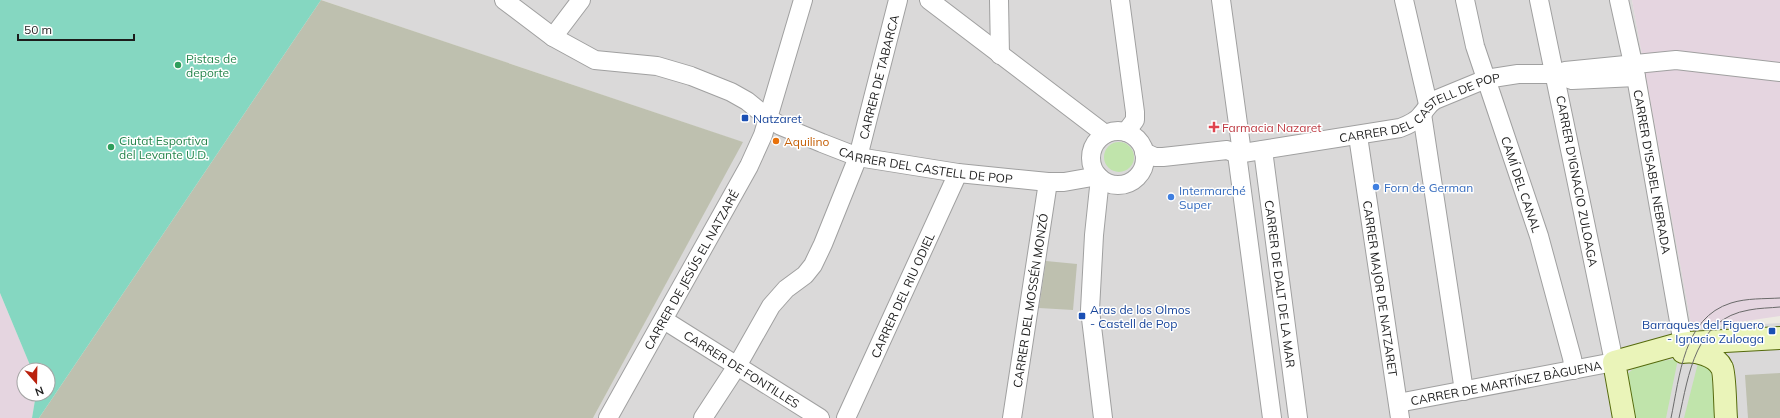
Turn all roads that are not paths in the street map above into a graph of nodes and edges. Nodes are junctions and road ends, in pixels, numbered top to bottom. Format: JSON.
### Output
{"nodes":[{"id":1,"x":504,"y":0,"type":"edge"},
{"id":2,"x":581,"y":0,"type":"edge"},
{"id":3,"x":804,"y":0,"type":"edge"},
{"id":4,"x":898,"y":0,"type":"edge"},
{"id":5,"x":929,"y":0,"type":"edge"},
{"id":6,"x":999,"y":0,"type":"edge"},
{"id":7,"x":1120,"y":0,"type":"edge"},
{"id":8,"x":1221,"y":0,"type":"edge"},
{"id":9,"x":1404,"y":0,"type":"edge"},
{"id":10,"x":1465,"y":0,"type":"edge"},
{"id":11,"x":1539,"y":0,"type":"edge"},
{"id":12,"x":1619,"y":0,"type":"edge"},
{"id":13,"x":553,"y":36,"type":"junction"},
{"id":14,"x":1000,"y":55,"type":"junction"},
{"id":15,"x":1635,"y":70,"type":"junction"},
{"id":16,"x":1780,"y":72,"type":"edge"},
{"id":17,"x":1555,"y":74,"type":"junction"},
{"id":18,"x":1486,"y":79,"type":"junction"},
{"id":19,"x":1425,"y":109,"type":"junction"},
{"id":20,"x":768,"y":118,"type":"junction"},
{"id":21,"x":1126,"y":132,"type":"junction"},
{"id":22,"x":1105,"y":134,"type":"junction"},
{"id":23,"x":1358,"y":136,"type":"junction"},
{"id":24,"x":1264,"y":150,"type":"junction"},
{"id":25,"x":1144,"y":152,"type":"junction"},
{"id":26,"x":1240,"y":153,"type":"junction"},
{"id":27,"x":858,"y":157,"type":"junction"},
{"id":28,"x":958,"y":173,"type":"junction"},
{"id":29,"x":1139,"y":174,"type":"junction"},
{"id":30,"x":1099,"y":177,"type":"junction"},
{"id":31,"x":1048,"y":182,"type":"junction"},
{"id":32,"x":664,"y":320,"type":"junction"},
{"id":33,"x":1780,"y":338,"type":"edge"},
{"id":34,"x":1683,"y":344,"type":"junction"},
{"id":35,"x":1780,"y":351,"type":"edge"},
{"id":36,"x":1640,"y":356,"type":"junction"},
{"id":37,"x":1614,"y":362,"type":"junction"},
{"id":38,"x":736,"y":366,"type":"junction"},
{"id":39,"x":1722,"y":368,"type":"junction"},
{"id":40,"x":1574,"y":370,"type":"junction"},
{"id":41,"x":1464,"y":391,"type":"junction"},
{"id":42,"x":1399,"y":411,"type":"edge"},
{"id":43,"x":608,"y":418,"type":"edge"},
{"id":44,"x":703,"y":418,"type":"edge"},
{"id":45,"x":820,"y":418,"type":"edge"},
{"id":46,"x":846,"y":418,"type":"edge"},
{"id":47,"x":1012,"y":418,"type":"edge"},
{"id":48,"x":1103,"y":418,"type":"edge"},
{"id":49,"x":1272,"y":418,"type":"edge"},
{"id":50,"x":1298,"y":418,"type":"edge"},
{"id":51,"x":1624,"y":418,"type":"edge"},
{"id":52,"x":1726,"y":418,"type":"edge"}],
"edges":[{"from":1,"to":13,"type":"street","name":"CARRER DEL CASTELL DE POP"},
{"from":2,"to":13,"type":"street"},
{"from":3,"to":20,"type":"street","name":"CARRER DE JESÚS EL NATZARÉ"},
{"from":4,"to":27,"type":"street","name":"CARRER DE TABARCA"},
{"from":5,"to":14,"type":"street"},
{"from":6,"to":14,"type":"street"},
{"from":7,"to":21,"type":"street"},
{"from":8,"to":26,"type":"street"},
{"from":9,"to":19,"type":"street"},
{"from":10,"to":18,"type":"street","name":"CAMÍ DEL CANAL"},
{"from":11,"to":17,"type":"street","name":"CARRER D'IGNACIO ZULOAGA"},
{"from":12,"to":15,"type":"street","name":"CARRER D'ISABEL NEBRADA"},
{"from":13,"to":20,"type":"street","name":"CARRER DEL CASTELL DE POP"},
{"from":14,"to":22,"type":"street"},
{"from":15,"to":16,"type":"street","name":"CARRER DEL CASTELL DE POP"},
{"from":15,"to":17,"type":"street","name":"CARRER DEL CASTELL DE POP"},
{"from":15,"to":34,"type":"street","name":"CARRER D'ISABEL NEBRADA"},
{"from":17,"to":18,"type":"street","name":"CARRER DEL CASTELL DE POP"},
{"from":17,"to":37,"type":"street","name":"CARRER D'IGNACIO ZULOAGA"},
{"from":18,"to":19,"type":"street","name":"CARRER DEL CASTELL DE POP"},
{"from":18,"to":40,"type":"street","name":"CAMÍ DEL CANAL"},
{"from":19,"to":23,"type":"street","name":"CARRER DEL CASTELL DE POP"},
{"from":19,"to":41,"type":"street"},
{"from":20,"to":27,"type":"street","name":"CARRER DEL CASTELL DE POP"},
{"from":20,"to":32,"type":"street","name":"CARRER DE JESÚS EL NATZARÉ"},
{"from":21,"to":22,"type":"street"},
{"from":21,"to":25,"type":"street"},
{"from":22,"to":30,"type":"street"},
{"from":23,"to":24,"type":"street","name":"CARRER DEL CASTELL DE POP"},
{"from":23,"to":42,"type":"street","name":"CARRER MAJOR DE NATZARET"},
{"from":24,"to":26,"type":"street","name":"CARRER DEL CASTELL DE POP"},
{"from":24,"to":50,"type":"street","name":"CARRER DE DALT DE LA MAR"},
{"from":25,"to":26,"type":"street","name":"CARRER DEL CASTELL DE POP"},
{"from":25,"to":29,"type":"street"},
{"from":26,"to":29,"type":"street","name":"CARRER DEL CASTELL DE POP"},
{"from":26,"to":49,"type":"street"},
{"from":27,"to":28,"type":"street","name":"CARRER DEL CASTELL DE POP"},
{"from":27,"to":38,"type":"street","name":"CARRER DE TABARCA"},
{"from":28,"to":31,"type":"street","name":"CARRER DEL CASTELL DE POP"},
{"from":28,"to":46,"type":"street","name":"CARRER DEL RIU ODIEL"},
{"from":29,"to":30,"type":"street"},
{"from":30,"to":31,"type":"street","name":"CARRER DEL CASTELL DE POP"},
{"from":30,"to":48,"type":"street"},
{"from":31,"to":47,"type":"street","name":"CARRER DEL MOSSÉN MONZÓ"},
{"from":32,"to":38,"type":"street","name":"CARRER DE FONTILLES"},
{"from":32,"to":43,"type":"street","name":"CARRER DE JESÚS EL NATZARÉ"},
{"from":33,"to":34,"type":"street"},
{"from":34,"to":36,"type":"street"},
{"from":35,"to":39,"type":"street"},
{"from":36,"to":37,"type":"street"},
{"from":36,"to":39,"type":"street"},
{"from":37,"to":40,"type":"street","name":"CARRER DE MARTÍNEZ BÀGUENA"},
{"from":37,"to":51,"type":"street"},
{"from":38,"to":44,"type":"street","name":"CARRER DE TABARCA"},
{"from":38,"to":45,"type":"street","name":"CARRER DE FONTILLES"},
{"from":39,"to":52,"type":"street"},
{"from":40,"to":41,"type":"street","name":"CARRER DE MARTÍNEZ BÀGUENA"},
{"from":41,"to":42,"type":"street","name":"CARRER DE MARTÍNEZ BÀGUENA"}]}
